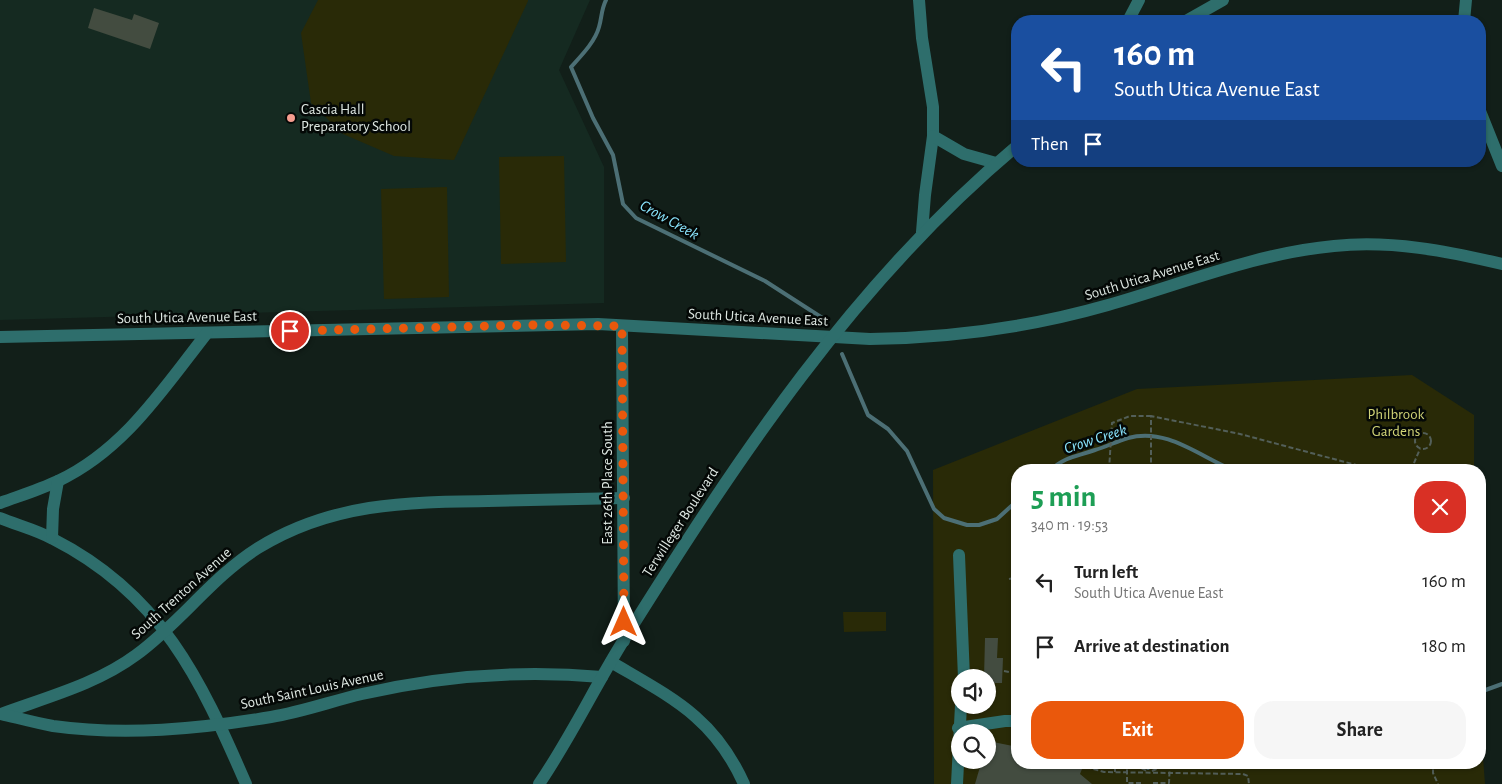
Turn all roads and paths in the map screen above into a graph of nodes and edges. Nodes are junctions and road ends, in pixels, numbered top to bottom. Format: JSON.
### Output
{"nodes":[{"id":1,"x":919,"y":0,"type":"edge"},
{"id":2,"x":1139,"y":0,"type":"edge"},
{"id":3,"x":1223,"y":0,"type":"edge"},
{"id":4,"x":1466,"y":0,"type":"edge"},
{"id":5,"x":1131,"y":15,"type":"edge"},
{"id":6,"x":1197,"y":15,"type":"edge"},
{"id":7,"x":1465,"y":15,"type":"edge"},
{"id":8,"x":1486,"y":126,"type":"edge"},
{"id":9,"x":933,"y":136,"type":"junction"},
{"id":10,"x":1011,"y":151,"type":"edge"},
{"id":11,"x":996,"y":163,"type":"junction"},
{"id":12,"x":1502,"y":166,"type":"edge"},
{"id":13,"x":922,"y":232,"type":"junction"},
{"id":14,"x":1502,"y":264,"type":"edge"},
{"id":15,"x":622,"y":326,"type":"junction"},
{"id":16,"x":206,"y":333,"type":"junction"},
{"id":17,"x":0,"y":337,"type":"edge"},
{"id":18,"x":832,"y":337,"type":"junction"},
{"id":19,"x":1151,"y":416,"type":"junction"},
{"id":20,"x":1420,"y":449,"type":"junction"},
{"id":21,"x":1110,"y":464,"type":"edge"},
{"id":22,"x":1151,"y":464,"type":"edge"},
{"id":23,"x":1352,"y":464,"type":"edge"},
{"id":24,"x":1414,"y":464,"type":"edge"},
{"id":25,"x":58,"y":481,"type":"junction"},
{"id":26,"x":624,"y":498,"type":"junction"},
{"id":27,"x":0,"y":503,"type":"edge"},
{"id":28,"x":0,"y":518,"type":"edge"},
{"id":29,"x":52,"y":538,"type":"junction"},
{"id":30,"x":959,"y":555,"type":"dead end"},
{"id":31,"x":1008,"y":578,"type":"dead end"},
{"id":32,"x":1011,"y":578,"type":"edge"},
{"id":33,"x":165,"y":629,"type":"junction"},
{"id":34,"x":624,"y":641,"type":"junction"},
{"id":35,"x":612,"y":662,"type":"junction"},
{"id":36,"x":964,"y":669,"type":"edge"},
{"id":37,"x":1004,"y":671,"type":"dead end"},
{"id":38,"x":1011,"y":673,"type":"edge"},
{"id":39,"x":602,"y":677,"type":"junction"},
{"id":40,"x":1,"y":714,"type":"edge"},
{"id":41,"x":1011,"y":721,"type":"edge"},
{"id":42,"x":220,"y":724,"type":"junction"},
{"id":43,"x":982,"y":724,"type":"edge"},
{"id":44,"x":957,"y":769,"type":"edge"},
{"id":45,"x":1094,"y":769,"type":"edge"},
{"id":46,"x":1127,"y":769,"type":"edge"},
{"id":47,"x":1142,"y":769,"type":"edge"},
{"id":48,"x":1156,"y":769,"type":"edge"},
{"id":49,"x":1433,"y":769,"type":"edge"},
{"id":50,"x":1115,"y":772,"type":"joint"},
{"id":51,"x":1127,"y":772,"type":"junction"},
{"id":52,"x":1149,"y":772,"type":"junction"},
{"id":53,"x":1170,"y":772,"type":"junction"},
{"id":54,"x":1142,"y":783,"type":"edge"},
{"id":55,"x":1153,"y":783,"type":"edge"},
{"id":56,"x":246,"y":784,"type":"edge"},
{"id":57,"x":539,"y":784,"type":"edge"},
{"id":58,"x":744,"y":784,"type":"edge"},
{"id":59,"x":957,"y":784,"type":"edge"},
{"id":60,"x":1249,"y":784,"type":"edge"},
{"id":61,"x":1438,"y":784,"type":"edge"}],
"edges":[{"from":1,"to":9,"type":"street"},
{"from":2,"to":5,"type":"street"},
{"from":3,"to":6,"type":"street"},
{"from":4,"to":7,"type":"street"},
{"from":8,"to":12,"type":"street"},
{"from":9,"to":11,"type":"street"},
{"from":9,"to":13,"type":"street"},
{"from":10,"to":11,"type":"street","name":"Terwilleger Boulevard"},
{"from":11,"to":13,"type":"street","name":"Terwilleger Boulevard"},
{"from":13,"to":18,"type":"street","name":"Terwilleger Boulevard"},
{"from":14,"to":18,"type":"street","name":"South Utica Avenue East"},
{"from":15,"to":16,"type":"street","name":"South Utica Avenue East"},
{"from":15,"to":18,"type":"street","name":"South Utica Avenue East"},
{"from":15,"to":26,"type":"street","name":"East 26th Place South"},
{"from":16,"to":17,"type":"street","name":"South Utica Avenue East"},
{"from":16,"to":25,"type":"street"},
{"from":18,"to":34,"type":"street","name":"Terwilleger Boulevard"},
{"from":19,"to":21,"type":"path"},
{"from":19,"to":22,"type":"path"},
{"from":19,"to":23,"type":"path"},
{"from":20,"to":20,"type":"path"},
{"from":20,"to":24,"type":"path"},
{"from":25,"to":27,"type":"street"},
{"from":25,"to":29,"type":"street"},
{"from":26,"to":33,"type":"street","name":"South Trenton Avenue"},
{"from":26,"to":34,"type":"street","name":"East 26th Place South"},
{"from":28,"to":29,"type":"street"},
{"from":29,"to":33,"type":"street"},
{"from":30,"to":36,"type":"street"},
{"from":31,"to":32,"type":"path"},
{"from":33,"to":40,"type":"street","name":"South Trenton Avenue"},
{"from":33,"to":42,"type":"street"},
{"from":34,"to":35,"type":"street","name":"Terwilleger Boulevard"},
{"from":35,"to":39,"type":"street","name":"Terwilleger Boulevard"},
{"from":35,"to":58,"type":"street"},
{"from":37,"to":38,"type":"path"},
{"from":39,"to":42,"type":"street","name":"South Saint Louis Avenue"},
{"from":39,"to":57,"type":"street","name":"Terwilleger Boulevard"},
{"from":40,"to":42,"type":"street","name":"South Saint Louis Avenue"},
{"from":41,"to":43,"type":"street"},
{"from":42,"to":56,"type":"street"},
{"from":44,"to":59,"type":"street"},
{"from":45,"to":50,"type":"path"},
{"from":46,"to":51,"type":"path"},
{"from":47,"to":52,"type":"path"},
{"from":48,"to":52,"type":"path"},
{"from":49,"to":61,"type":"path"},
{"from":50,"to":51,"type":"path"},
{"from":51,"to":52,"type":"path"},
{"from":51,"to":54,"type":"path"},
{"from":52,"to":53,"type":"path"},
{"from":53,"to":55,"type":"path"},
{"from":53,"to":60,"type":"path"}]}
